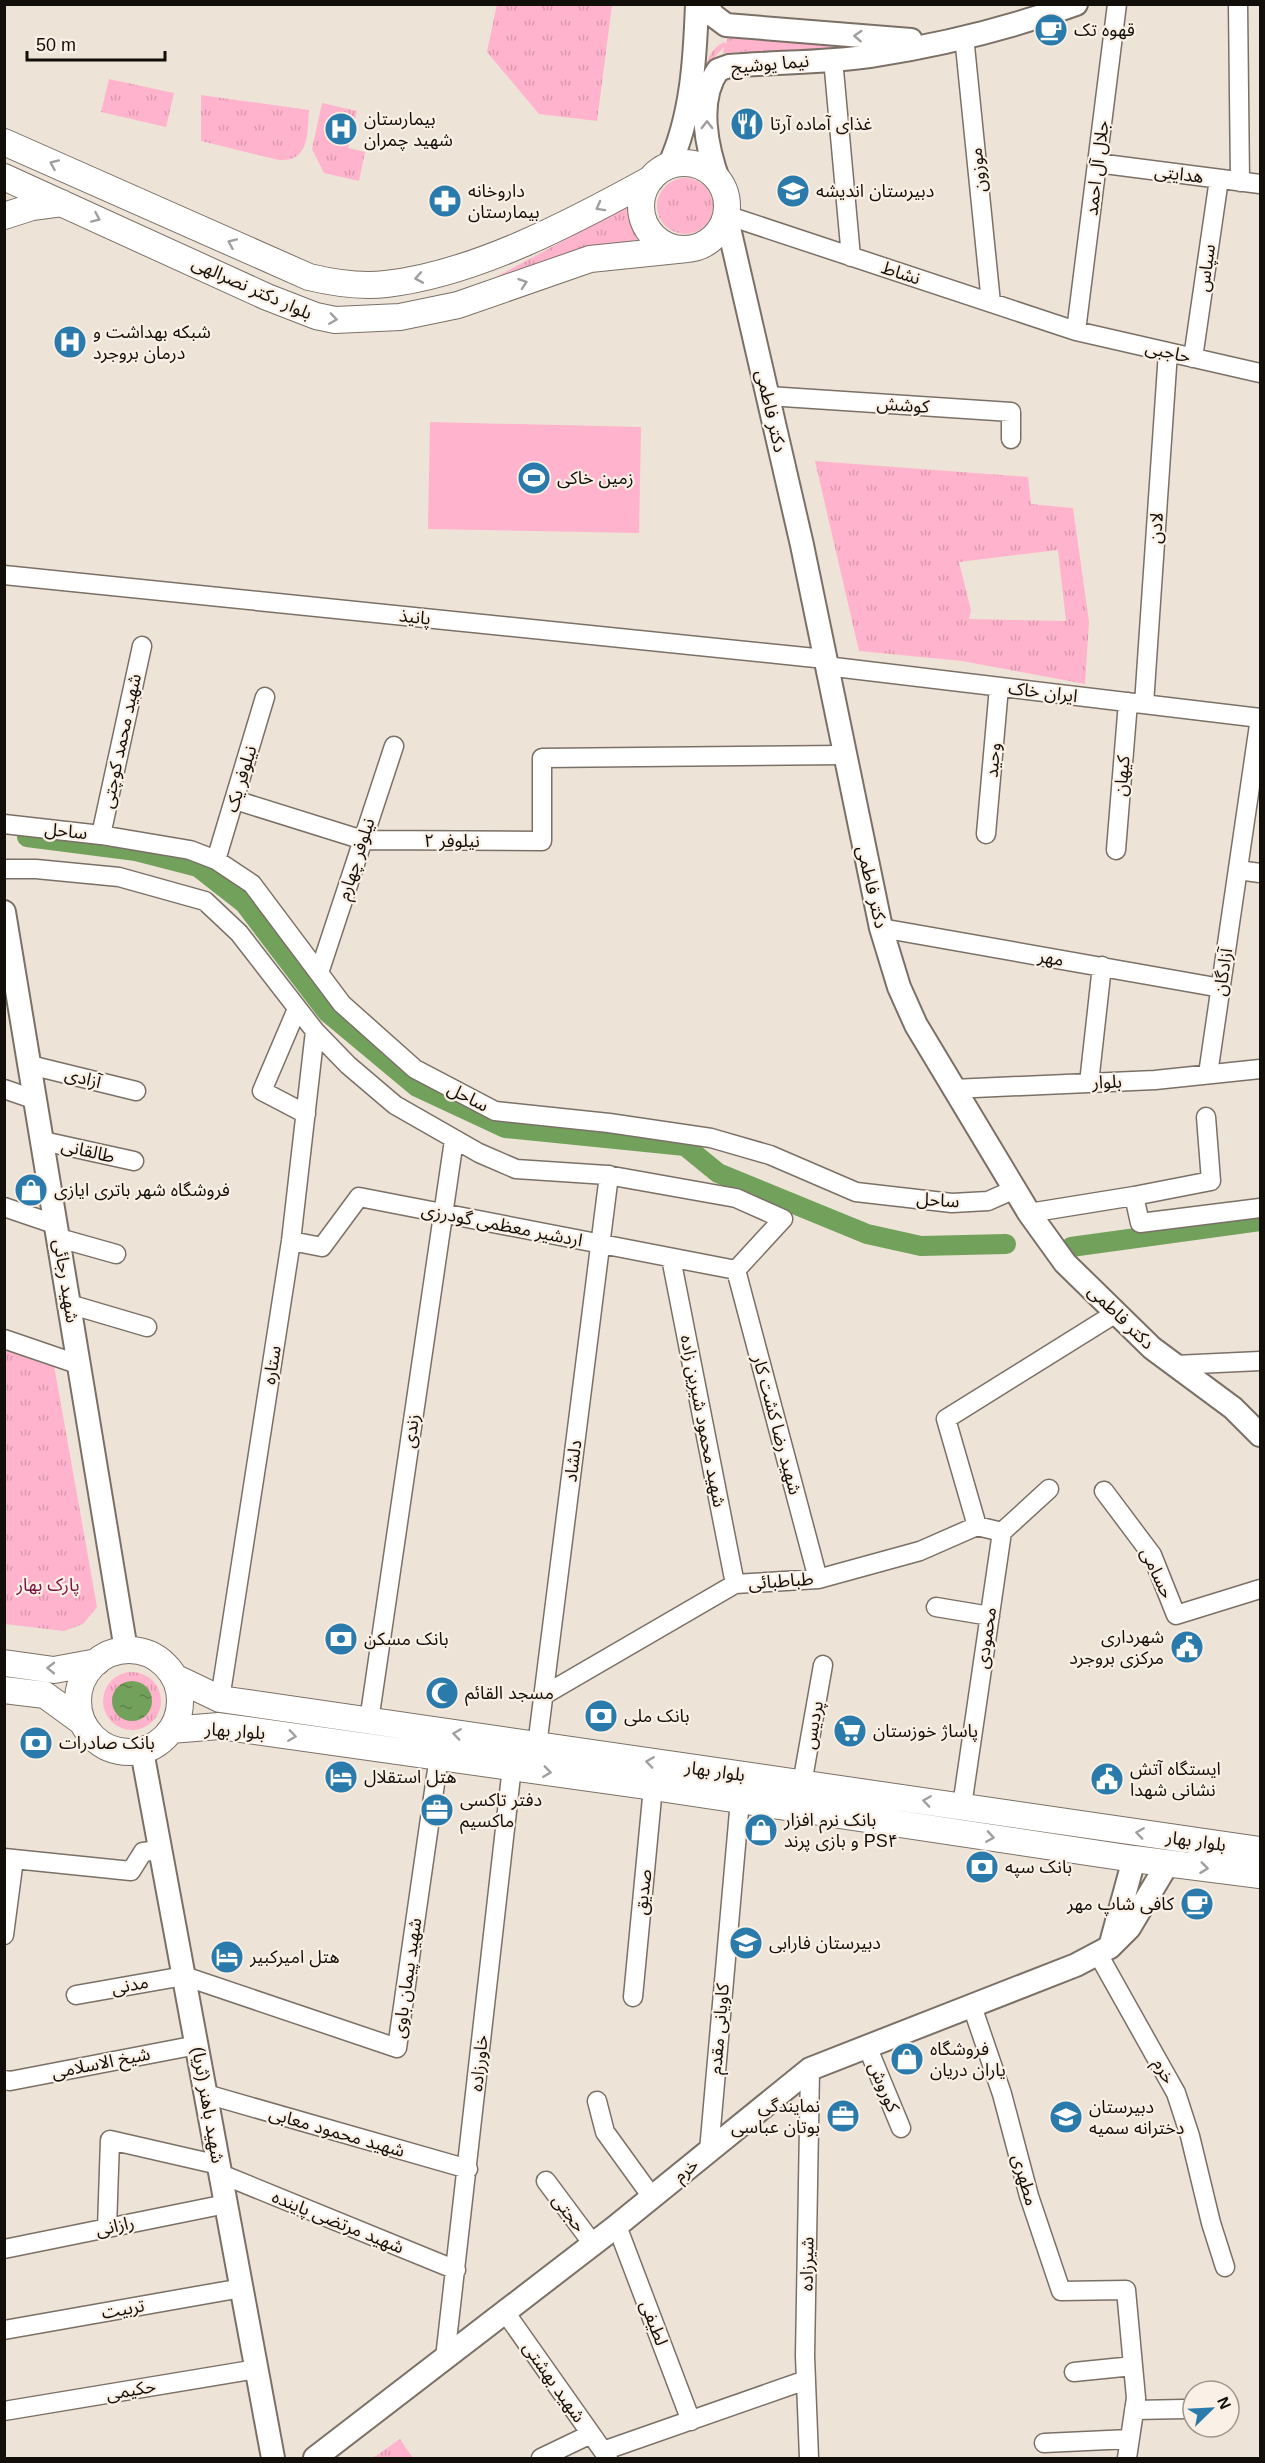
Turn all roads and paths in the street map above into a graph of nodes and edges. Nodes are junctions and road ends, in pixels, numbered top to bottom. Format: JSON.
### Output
{"nodes":[{"id":1,"x":697,"y":4,"type":"edge"},
{"id":2,"x":705,"y":4,"type":"edge"},
{"id":3,"x":1076,"y":4,"type":"edge"},
{"id":4,"x":1117,"y":4,"type":"edge"},
{"id":5,"x":1238,"y":4,"type":"edge"},
{"id":6,"x":964,"y":36,"type":"junction"},
{"id":7,"x":937,"y":42,"type":"junction"},
{"id":8,"x":833,"y":59,"type":"junction"},
{"id":9,"x":4,"y":142,"type":"edge"},
{"id":10,"x":1097,"y":163,"type":"junction"},
{"id":11,"x":660,"y":172,"type":"junction"},
{"id":12,"x":4,"y":177,"type":"edge"},
{"id":13,"x":1219,"y":179,"type":"junction"},
{"id":14,"x":719,"y":182,"type":"junction"},
{"id":15,"x":1240,"y":182,"type":"junction"},
{"id":16,"x":1260,"y":184,"type":"edge"},
{"id":17,"x":62,"y":203,"type":"junction"},
{"id":18,"x":726,"y":215,"type":"junction"},
{"id":19,"x":4,"y":216,"type":"edge"},
{"id":20,"x":687,"y":249,"type":"junction"},
{"id":21,"x":851,"y":257,"type":"junction"},
{"id":22,"x":471,"y":263,"type":"junction"},
{"id":23,"x":481,"y":297,"type":"junction"},
{"id":24,"x":991,"y":303,"type":"junction"},
{"id":25,"x":1076,"y":331,"type":"junction"},
{"id":26,"x":1168,"y":352,"type":"junction"},
{"id":27,"x":1193,"y":358,"type":"junction"},
{"id":28,"x":1260,"y":373,"type":"edge"},
{"id":29,"x":768,"y":396,"type":"junction"},
{"id":30,"x":1011,"y":439,"type":"dead end"},
{"id":31,"x":4,"y":575,"type":"edge"},
{"id":32,"x":142,"y":646,"type":"dead end"},
{"id":33,"x":826,"y":663,"type":"junction"},
{"id":34,"x":999,"y":687,"type":"junction"},
{"id":35,"x":265,"y":697,"type":"dead end"},
{"id":36,"x":1136,"y":703,"type":"junction"},
{"id":37,"x":1260,"y":718,"type":"edge"},
{"id":38,"x":394,"y":746,"type":"dead end"},
{"id":39,"x":844,"y":755,"type":"junction"},
{"id":40,"x":1255,"y":787,"type":"edge"},
{"id":41,"x":235,"y":800,"type":"junction"},
{"id":42,"x":4,"y":824,"type":"edge"},
{"id":43,"x":986,"y":834,"type":"dead end"},
{"id":44,"x":101,"y":835,"type":"junction"},
{"id":45,"x":363,"y":840,"type":"junction"},
{"id":46,"x":1116,"y":850,"type":"dead end"},
{"id":47,"x":216,"y":860,"type":"junction"},
{"id":48,"x":4,"y":869,"type":"edge"},
{"id":49,"x":1238,"y":870,"type":"junction"},
{"id":50,"x":1260,"y":873,"type":"edge"},
{"id":51,"x":4,"y":912,"type":"edge"},
{"id":52,"x":881,"y":928,"type":"junction"},
{"id":53,"x":7,"y":946,"type":"edge"},
{"id":54,"x":1102,"y":966,"type":"junction"},
{"id":55,"x":319,"y":973,"type":"junction"},
{"id":56,"x":1221,"y":987,"type":"junction"},
{"id":57,"x":297,"y":1009,"type":"junction"},
{"id":58,"x":315,"y":1030,"type":"junction"},
{"id":59,"x":30,"y":1065,"type":"junction"},
{"id":60,"x":1260,"y":1069,"type":"edge"},
{"id":61,"x":1208,"y":1074,"type":"junction"},
{"id":62,"x":1089,"y":1083,"type":"junction"},
{"id":63,"x":4,"y":1089,"type":"edge"},
{"id":64,"x":953,"y":1089,"type":"junction"},
{"id":65,"x":136,"y":1090,"type":"dead end"},
{"id":66,"x":36,"y":1100,"type":"junction"},
{"id":67,"x":306,"y":1114,"type":"junction"},
{"id":68,"x":1206,"y":1117,"type":"dead end"},
{"id":69,"x":454,"y":1140,"type":"junction"},
{"id":70,"x":43,"y":1141,"type":"junction"},
{"id":71,"x":134,"y":1161,"type":"dead end"},
{"id":72,"x":609,"y":1175,"type":"junction"},
{"id":73,"x":1015,"y":1189,"type":"junction"},
{"id":74,"x":1134,"y":1196,"type":"junction"},
{"id":75,"x":4,"y":1207,"type":"edge"},
{"id":76,"x":1260,"y":1208,"type":"edge"},
{"id":77,"x":1029,"y":1213,"type":"junction"},
{"id":78,"x":443,"y":1214,"type":"junction"},
{"id":79,"x":58,"y":1232,"type":"junction"},
{"id":80,"x":291,"y":1240,"type":"junction"},
{"id":81,"x":600,"y":1244,"type":"junction"},
{"id":82,"x":116,"y":1254,"type":"dead end"},
{"id":83,"x":671,"y":1258,"type":"junction"},
{"id":84,"x":736,"y":1270,"type":"junction"},
{"id":85,"x":69,"y":1304,"type":"junction"},
{"id":86,"x":1116,"y":1313,"type":"junction"},
{"id":87,"x":147,"y":1327,"type":"dead end"},
{"id":88,"x":4,"y":1339,"type":"edge"},
{"id":89,"x":1260,"y":1360,"type":"edge"},
{"id":90,"x":80,"y":1365,"type":"junction"},
{"id":91,"x":1174,"y":1365,"type":"junction"},
{"id":92,"x":1260,"y":1435,"type":"edge"},
{"id":93,"x":1049,"y":1489,"type":"dead end"},
{"id":94,"x":1104,"y":1491,"type":"dead end"},
{"id":95,"x":977,"y":1526,"type":"junction"},
{"id":96,"x":1002,"y":1532,"type":"junction"},
{"id":97,"x":818,"y":1579,"type":"junction"},
{"id":98,"x":735,"y":1584,"type":"junction"},
{"id":99,"x":1260,"y":1589,"type":"edge"},
{"id":100,"x":936,"y":1607,"type":"dead end"},
{"id":101,"x":990,"y":1616,"type":"junction"},
{"id":102,"x":126,"y":1650,"type":"junction"},
{"id":103,"x":97,"y":1662,"type":"junction"},
{"id":104,"x":4,"y":1663,"type":"edge"},
{"id":105,"x":823,"y":1665,"type":"dead end"},
{"id":106,"x":174,"y":1677,"type":"junction"},
{"id":107,"x":4,"y":1690,"type":"edge"},
{"id":108,"x":544,"y":1695,"type":"junction"},
{"id":109,"x":220,"y":1699,"type":"junction"},
{"id":110,"x":369,"y":1721,"type":"junction"},
{"id":111,"x":82,"y":1722,"type":"junction"},
{"id":112,"x":171,"y":1730,"type":"junction"},
{"id":113,"x":537,"y":1746,"type":"junction"},
{"id":114,"x":142,"y":1751,"type":"junction"},
{"id":115,"x":439,"y":1756,"type":"junction"},
{"id":116,"x":512,"y":1767,"type":"junction"},
{"id":117,"x":802,"y":1784,"type":"junction"},
{"id":118,"x":653,"y":1787,"type":"junction"},
{"id":119,"x":740,"y":1800,"type":"junction"},
{"id":120,"x":962,"y":1806,"type":"junction"},
{"id":121,"x":159,"y":1850,"type":"junction"},
{"id":122,"x":1260,"y":1850,"type":"edge"},
{"id":123,"x":9,"y":1859,"type":"edge"},
{"id":124,"x":1134,"y":1859,"type":"junction"},
{"id":125,"x":1168,"y":1863,"type":"junction"},
{"id":126,"x":1260,"y":1875,"type":"edge"},
{"id":127,"x":4,"y":1935,"type":"edge"},
{"id":128,"x":1104,"y":1950,"type":"junction"},
{"id":129,"x":184,"y":1976,"type":"junction"},
{"id":130,"x":76,"y":1995,"type":"dead end"},
{"id":131,"x":633,"y":1997,"type":"dead end"},
{"id":132,"x":972,"y":2006,"type":"junction"},
{"id":133,"x":197,"y":2045,"type":"junction"},
{"id":134,"x":867,"y":2046,"type":"junction"},
{"id":135,"x":810,"y":2069,"type":"junction"},
{"id":136,"x":4,"y":2080,"type":"edge"},
{"id":137,"x":206,"y":2094,"type":"junction"},
{"id":138,"x":597,"y":2102,"type":"dead end"},
{"id":139,"x":901,"y":2128,"type":"dead end"},
{"id":140,"x":709,"y":2151,"type":"junction"},
{"id":141,"x":468,"y":2169,"type":"junction"},
{"id":142,"x":220,"y":2170,"type":"junction"},
{"id":143,"x":546,"y":2181,"type":"dead end"},
{"id":144,"x":652,"y":2197,"type":"junction"},
{"id":145,"x":226,"y":2204,"type":"junction"},
{"id":146,"x":616,"y":2226,"type":"junction"},
{"id":147,"x":107,"y":2228,"type":"junction"},
{"id":148,"x":593,"y":2244,"type":"junction"},
{"id":149,"x":4,"y":2249,"type":"edge"},
{"id":150,"x":1225,"y":2267,"type":"dead end"},
{"id":151,"x":456,"y":2270,"type":"junction"},
{"id":152,"x":242,"y":2288,"type":"junction"},
{"id":153,"x":505,"y":2312,"type":"junction"},
{"id":154,"x":4,"y":2330,"type":"edge"},
{"id":155,"x":445,"y":2358,"type":"junction"},
{"id":156,"x":1133,"y":2367,"type":"junction"},
{"id":157,"x":257,"y":2369,"type":"junction"},
{"id":158,"x":1074,"y":2372,"type":"dead end"},
{"id":159,"x":806,"y":2380,"type":"junction"},
{"id":160,"x":1181,"y":2409,"type":"edge"},
{"id":161,"x":1134,"y":2410,"type":"junction"},
{"id":162,"x":4,"y":2411,"type":"edge"},
{"id":163,"x":691,"y":2421,"type":"junction"},
{"id":164,"x":591,"y":2434,"type":"junction"},
{"id":165,"x":1130,"y":2439,"type":"junction"},
{"id":166,"x":1044,"y":2443,"type":"dead end"},
{"id":167,"x":606,"y":2455,"type":"edge"},
{"id":168,"x":273,"y":2458,"type":"edge"},
{"id":169,"x":315,"y":2458,"type":"edge"},
{"id":170,"x":541,"y":2458,"type":"edge"},
{"id":171,"x":809,"y":2458,"type":"edge"},
{"id":172,"x":1127,"y":2458,"type":"edge"}],
"edges":[{"from":1,"to":11,"type":"street"},
{"from":7,"to":2,"type":"street","name":"نیما یوشیج","one_way":true},
{"from":3,"to":6,"type":"street","name":"نیما یوشیج"},
{"from":4,"to":10,"type":"street","name":"جلال آل احمد"},
{"from":5,"to":15,"type":"street"},
{"from":6,"to":7,"type":"street","name":"نیما یوشیج"},
{"from":6,"to":24,"type":"street","name":"موزون"},
{"from":7,"to":8,"type":"street","name":"نیما یوشیج"},
{"from":14,"to":8,"type":"street","name":"نیما یوشیج","one_way":true},
{"from":8,"to":21,"type":"street"},
{"from":22,"to":9,"type":"main road","name":"بلوار دکتر نصرالهی","one_way":true},
{"from":10,"to":13,"type":"street","name":"هدایتی"},
{"from":10,"to":25,"type":"street","name":"جلال آل احمد"},
{"from":11,"to":14,"type":"main road"},
{"from":11,"to":20,"type":"main road"},
{"from":11,"to":22,"type":"main road","name":"بلوار دکتر نصرالهی","one_way":true},
{"from":12,"to":17,"type":"main road","name":"بلوار دکتر نصرالهی"},
{"from":13,"to":15,"type":"street","name":"هدایتی"},
{"from":13,"to":27,"type":"street","name":"سپاس"},
{"from":14,"to":18,"type":"main road"},
{"from":15,"to":16,"type":"street","name":"هدایتی"},
{"from":17,"to":19,"type":"main road"},
{"from":17,"to":23,"type":"main road","name":"بلوار دکتر نصرالهی","one_way":true},
{"from":18,"to":20,"type":"main road"},
{"from":18,"to":21,"type":"street","name":"نشاط"},
{"from":18,"to":29,"type":"street","name":"دکتر فاطمی"},
{"from":23,"to":20,"type":"main road","name":"بلوار دکتر نصرالهی","one_way":true},
{"from":21,"to":24,"type":"street","name":"نشاط"},
{"from":22,"to":23,"type":"main road"},
{"from":24,"to":25,"type":"street","name":"نشاط"},
{"from":25,"to":26,"type":"street","name":"حاجبی"},
{"from":26,"to":27,"type":"street","name":"حاجبی"},
{"from":26,"to":36,"type":"street","name":"لادن"},
{"from":27,"to":28,"type":"street","name":"حاجبی"},
{"from":29,"to":30,"type":"street","name":"کوشش"},
{"from":29,"to":33,"type":"street","name":"دکتر فاطمی"},
{"from":31,"to":33,"type":"street","name":"پانیذ"},
{"from":32,"to":44,"type":"street","name":"شهید محمد کوچتی"},
{"from":33,"to":34,"type":"street","name":"ایران خاک"},
{"from":33,"to":39,"type":"street","name":"دکتر فاطمی"},
{"from":34,"to":36,"type":"street","name":"ایران خاک"},
{"from":34,"to":43,"type":"street","name":"وحید"},
{"from":35,"to":41,"type":"street","name":"نیلوفر یک"},
{"from":36,"to":37,"type":"street","name":"ایران خاک"},
{"from":36,"to":46,"type":"street","name":"کیهان"},
{"from":37,"to":40,"type":"street","name":"آزادگان"},
{"from":38,"to":45,"type":"street","name":"نیلوفر چهارم"},
{"from":39,"to":45,"type":"street","name":"نیلوفر ۲"},
{"from":39,"to":52,"type":"street","name":"دکتر فاطمی"},
{"from":40,"to":49,"type":"street","name":"آزادگان"},
{"from":41,"to":45,"type":"street","name":"نیلوفر ۲"},
{"from":41,"to":47,"type":"street","name":"نیلوفر یک"},
{"from":42,"to":44,"type":"street","name":"ساحل"},
{"from":44,"to":47,"type":"street","name":"ساحل"},
{"from":45,"to":55,"type":"street","name":"نیلوفر چهارم"},
{"from":47,"to":55,"type":"street","name":"ساحل"},
{"from":48,"to":57,"type":"street"},
{"from":49,"to":50,"type":"street"},
{"from":49,"to":56,"type":"street","name":"آزادگان"},
{"from":51,"to":53,"type":"street","name":"شهید رجائی"},
{"from":52,"to":54,"type":"street","name":"مهر"},
{"from":52,"to":64,"type":"street","name":"دکتر فاطمی"},
{"from":53,"to":59,"type":"street","name":"شهید رجائی"},
{"from":54,"to":56,"type":"street","name":"مهر"},
{"from":54,"to":62,"type":"street"},
{"from":55,"to":73,"type":"street","name":"ساحل"},
{"from":56,"to":61,"type":"street","name":"آزادگان"},
{"from":57,"to":58,"type":"street"},
{"from":57,"to":67,"type":"street"},
{"from":58,"to":67,"type":"street","name":"ستاره"},
{"from":58,"to":69,"type":"street"},
{"from":59,"to":65,"type":"street","name":"آزادی"},
{"from":59,"to":66,"type":"street","name":"شهید رجائی"},
{"from":60,"to":61,"type":"street","name":"بلوار"},
{"from":61,"to":62,"type":"street","name":"بلوار"},
{"from":62,"to":64,"type":"street","name":"بلوار"},
{"from":63,"to":66,"type":"street"},
{"from":64,"to":73,"type":"street","name":"دکتر فاطمی"},
{"from":66,"to":70,"type":"street","name":"شهید رجائی"},
{"from":67,"to":80,"type":"street","name":"ستاره"},
{"from":68,"to":74,"type":"street"},
{"from":69,"to":72,"type":"street"},
{"from":69,"to":78,"type":"street","name":"زندی"},
{"from":70,"to":71,"type":"street","name":"طالقانی"},
{"from":70,"to":79,"type":"street","name":"شهید رجائی"},
{"from":72,"to":81,"type":"street","name":"دلشاد"},
{"from":72,"to":84,"type":"street"},
{"from":73,"to":77,"type":"street","name":"دکتر فاطمی"},
{"from":74,"to":76,"type":"street"},
{"from":74,"to":77,"type":"street"},
{"from":75,"to":79,"type":"street"},
{"from":77,"to":86,"type":"street","name":"دکتر فاطمی"},
{"from":78,"to":80,"type":"street","name":"اردشیر معظمی گودرزی"},
{"from":78,"to":81,"type":"street","name":"اردشیر معظمی گودرزی"},
{"from":78,"to":110,"type":"street","name":"زندی"},
{"from":79,"to":82,"type":"street"},
{"from":79,"to":85,"type":"street","name":"شهید رجائی"},
{"from":80,"to":109,"type":"street","name":"ستاره"},
{"from":81,"to":83,"type":"street","name":"اردشیر معظمی گودرزی"},
{"from":81,"to":108,"type":"street","name":"دلشاد"},
{"from":83,"to":84,"type":"street","name":"اردشیر معظمی گودرزی"},
{"from":83,"to":98,"type":"street","name":"شهید محمود شیرین زاده"},
{"from":84,"to":97,"type":"street","name":"شهید رضا کشت کار"},
{"from":85,"to":87,"type":"street"},
{"from":85,"to":90,"type":"street","name":"شهید رجائی"},
{"from":86,"to":91,"type":"street","name":"دکتر فاطمی"},
{"from":86,"to":95,"type":"street"},
{"from":88,"to":90,"type":"street"},
{"from":89,"to":91,"type":"street"},
{"from":90,"to":102,"type":"street","name":"شهید رجائی"},
{"from":91,"to":92,"type":"street","name":"دکتر فاطمی"},
{"from":93,"to":96,"type":"street"},
{"from":94,"to":99,"type":"street","name":"حسامی"},
{"from":95,"to":96,"type":"street"},
{"from":95,"to":97,"type":"street","name":"طباطبائی"},
{"from":96,"to":101,"type":"street","name":"محمودی"},
{"from":97,"to":98,"type":"street","name":"طباطبائی"},
{"from":98,"to":108,"type":"street","name":"طباطبائی"},
{"from":100,"to":101,"type":"street"},
{"from":101,"to":120,"type":"street","name":"محمودی"},
{"from":102,"to":103,"type":"main road"},
{"from":102,"to":106,"type":"main road"},
{"from":103,"to":104,"type":"main road","one_way":true},
{"from":103,"to":111,"type":"main road"},
{"from":105,"to":117,"type":"street","name":"پردیس"},
{"from":106,"to":109,"type":"main road","name":"بلوار بهار"},
{"from":106,"to":112,"type":"main road"},
{"from":107,"to":111,"type":"main road"},
{"from":108,"to":113,"type":"street","name":"دلشاد"},
{"from":109,"to":110,"type":"main road","name":"بلوار بهار"},
{"from":113,"to":110,"type":"main road","name":"بلوار بهار","one_way":true},
{"from":111,"to":114,"type":"main road"},
{"from":112,"to":114,"type":"main road"},
{"from":112,"to":115,"type":"main road","name":"بلوار بهار","one_way":true},
{"from":117,"to":113,"type":"main road","name":"بلوار بهار","one_way":true},
{"from":114,"to":121,"type":"street","name":"شهید باهنر (ثریا)"},
{"from":115,"to":116,"type":"main road","name":"بلوار بهار"},
{"from":115,"to":129,"type":"street","name":"شهید پیمان باوی"},
{"from":116,"to":118,"type":"main road","name":"بلوار بهار","one_way":true},
{"from":116,"to":141,"type":"street","name":"خاورزاده"},
{"from":120,"to":117,"type":"main road","name":"بلوار بهار","one_way":true},
{"from":118,"to":119,"type":"main road","name":"بلوار بهار"},
{"from":118,"to":131,"type":"street","name":"صدیق"},
{"from":119,"to":124,"type":"main road","name":"بلوار بهار","one_way":true},
{"from":119,"to":140,"type":"street","name":"کاویانی مقدم"},
{"from":122,"to":120,"type":"main road","name":"بلوار بهار","one_way":true},
{"from":121,"to":123,"type":"street"},
{"from":121,"to":129,"type":"street","name":"شهید باهنر (ثریا)"},
{"from":123,"to":127,"type":"street"},
{"from":124,"to":125,"type":"main road","name":"بلوار بهار"},
{"from":124,"to":128,"type":"street"},
{"from":125,"to":126,"type":"main road","name":"بلوار بهار","one_way":true},
{"from":125,"to":128,"type":"street","name":"خرم"},
{"from":128,"to":132,"type":"street","name":"خرم"},
{"from":128,"to":150,"type":"street","name":"خرم"},
{"from":129,"to":130,"type":"street","name":"مدنی"},
{"from":129,"to":133,"type":"street","name":"شهید باهنر (ثریا)"},
{"from":132,"to":134,"type":"street","name":"خرم"},
{"from":132,"to":156,"type":"street","name":"مطهری"},
{"from":133,"to":136,"type":"street","name":"شیخ الاسلامی"},
{"from":133,"to":137,"type":"street","name":"شهید باهنر (ثریا)"},
{"from":134,"to":135,"type":"street","name":"خرم"},
{"from":134,"to":139,"type":"street","name":"کوروش"},
{"from":135,"to":140,"type":"street","name":"خرم"},
{"from":135,"to":159,"type":"street","name":"شیرزاده"},
{"from":137,"to":141,"type":"street","name":"شهید محمود معابی"},
{"from":137,"to":142,"type":"street","name":"شهید باهنر (ثریا)"},
{"from":138,"to":144,"type":"street"},
{"from":140,"to":144,"type":"street","name":"خرم"},
{"from":141,"to":151,"type":"street","name":"خاورزاده"},
{"from":142,"to":145,"type":"street","name":"شهید باهنر (ثریا)"},
{"from":142,"to":147,"type":"street","name":"شهید مرتضی پاینده"},
{"from":142,"to":151,"type":"street","name":"شهید مرتضی پاینده"},
{"from":143,"to":148,"type":"street","name":"حجتی"},
{"from":144,"to":146,"type":"street","name":"خرم"},
{"from":145,"to":147,"type":"street","name":"رازانی"},
{"from":145,"to":152,"type":"street","name":"شهید باهنر (ثریا)"},
{"from":146,"to":148,"type":"street","name":"خرم"},
{"from":146,"to":163,"type":"street","name":"لطیفی"},
{"from":147,"to":149,"type":"street","name":"رازانی"},
{"from":148,"to":153,"type":"street","name":"خرم"},
{"from":151,"to":155,"type":"street","name":"خاورزاده"},
{"from":152,"to":154,"type":"street","name":"تربیت"},
{"from":152,"to":157,"type":"street","name":"شهید باهنر (ثریا)"},
{"from":153,"to":155,"type":"street","name":"خرم"},
{"from":153,"to":164,"type":"street","name":"شهید بهشتی"},
{"from":155,"to":169,"type":"street","name":"خرم"},
{"from":156,"to":158,"type":"street"},
{"from":156,"to":161,"type":"street"},
{"from":157,"to":162,"type":"street","name":"حکیمی"},
{"from":157,"to":168,"type":"street","name":"شهید باهنر (ثریا)"},
{"from":159,"to":163,"type":"street"},
{"from":159,"to":171,"type":"street","name":"شیرزاده"},
{"from":160,"to":161,"type":"street"},
{"from":161,"to":165,"type":"street"},
{"from":163,"to":167,"type":"street"},
{"from":164,"to":167,"type":"street","name":"شهید بهشتی"},
{"from":164,"to":170,"type":"street"},
{"from":165,"to":166,"type":"street"},
{"from":165,"to":172,"type":"street"}]}
